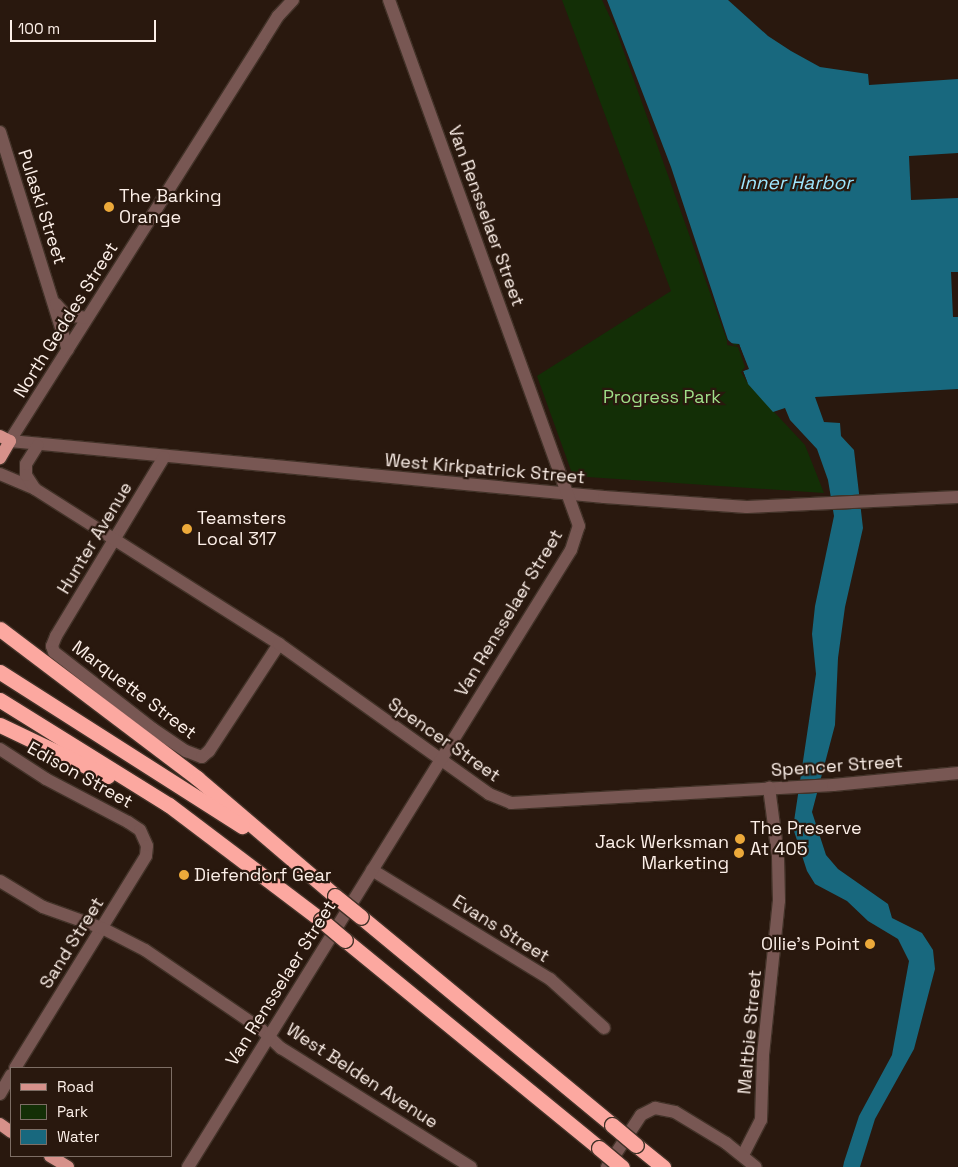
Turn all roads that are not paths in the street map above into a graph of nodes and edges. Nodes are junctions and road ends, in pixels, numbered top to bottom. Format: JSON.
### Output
{"nodes":[{"id":1,"x":294,"y":0,"type":"edge"},
{"id":2,"x":390,"y":0,"type":"edge"},
{"id":3,"x":0,"y":132,"type":"edge"},
{"id":4,"x":4,"y":158,"type":"edge"},
{"id":5,"x":54,"y":302,"type":"junction"},
{"id":6,"x":87,"y":318,"type":"junction"},
{"id":7,"x":68,"y":350,"type":"junction"},
{"id":8,"x":5,"y":439,"type":"edge"},
{"id":9,"x":38,"y":445,"type":"junction"},
{"id":10,"x":164,"y":457,"type":"junction"},
{"id":11,"x":0,"y":458,"type":"edge"},
{"id":12,"x":0,"y":474,"type":"edge"},
{"id":13,"x":35,"y":489,"type":"junction"},
{"id":14,"x":568,"y":494,"type":"junction"},
{"id":15,"x":958,"y":497,"type":"edge"},
{"id":16,"x":115,"y":541,"type":"junction"},
{"id":17,"x":0,"y":629,"type":"edge"},
{"id":18,"x":56,"y":636,"type":"joint"},
{"id":19,"x":279,"y":644,"type":"junction"},
{"id":20,"x":0,"y":672,"type":"edge"},
{"id":21,"x":0,"y":700,"type":"edge"},
{"id":22,"x":0,"y":725,"type":"edge"},
{"id":23,"x":0,"y":749,"type":"edge"},
{"id":24,"x":440,"y":760,"type":"junction"},
{"id":25,"x":958,"y":773,"type":"edge"},
{"id":26,"x":769,"y":788,"type":"junction"},
{"id":27,"x":198,"y":826,"type":"junction"},
{"id":28,"x":141,"y":833,"type":"joint"},
{"id":29,"x":282,"y":854,"type":"junction"},
{"id":30,"x":372,"y":870,"type":"junction"},
{"id":31,"x":0,"y":881,"type":"edge"},
{"id":32,"x":102,"y":928,"type":"junction"},
{"id":33,"x":604,"y":1028,"type":"dead end"},
{"id":34,"x":269,"y":1036,"type":"junction"},
{"id":35,"x":17,"y":1067,"type":"edge"},
{"id":36,"x":10,"y":1077,"type":"edge"},
{"id":37,"x":0,"y":1094,"type":"edge"},
{"id":38,"x":742,"y":1154,"type":"junction"},
{"id":39,"x":52,"y":1157,"type":"edge"},
{"id":40,"x":68,"y":1167,"type":"edge"},
{"id":41,"x":188,"y":1167,"type":"edge"},
{"id":42,"x":472,"y":1167,"type":"edge"},
{"id":43,"x":607,"y":1167,"type":"edge"},
{"id":44,"x":622,"y":1167,"type":"edge"},
{"id":45,"x":663,"y":1167,"type":"edge"},
{"id":46,"x":756,"y":1167,"type":"edge"}],
"edges":[{"from":1,"to":6,"type":"street","name":"North Geddes Street"},
{"from":2,"to":14,"type":"street","name":"Van Rensselaer Street"},
{"from":3,"to":4,"type":"street","name":"Pulaski Street"},
{"from":4,"to":5,"type":"street","name":"Pulaski Street"},
{"from":5,"to":6,"type":"street"},
{"from":5,"to":7,"type":"street","name":"Pulaski Street"},
{"from":6,"to":7,"type":"street","name":"North Geddes Street"},
{"from":7,"to":8,"type":"street","name":"North Geddes Street"},
{"from":8,"to":9,"type":"street","name":"West Kirkpatrick Street"},
{"from":8,"to":11,"type":"main road","name":"North Geddes Street"},
{"from":9,"to":10,"type":"street","name":"West Kirkpatrick Street"},
{"from":9,"to":13,"type":"street"},
{"from":10,"to":14,"type":"street","name":"West Kirkpatrick Street"},
{"from":10,"to":16,"type":"street","name":"Hunter Avenue"},
{"from":12,"to":13,"type":"street","name":"Spencer Street"},
{"from":13,"to":16,"type":"street","name":"Spencer Street"},
{"from":14,"to":15,"type":"street","name":"West Kirkpatrick Street"},
{"from":14,"to":24,"type":"street","name":"Van Rensselaer Street"},
{"from":16,"to":18,"type":"street","name":"Hunter Avenue"},
{"from":16,"to":19,"type":"street","name":"Spencer Street"},
{"from":17,"to":29,"type":"highway"},
{"from":18,"to":19,"type":"street","name":"Marquette Street"},
{"from":19,"to":24,"type":"street","name":"Spencer Street"},
{"from":20,"to":29,"type":"highway"},
{"from":21,"to":27,"type":"highway"},
{"from":22,"to":27,"type":"highway"},
{"from":23,"to":28,"type":"street","name":"Edison Street"},
{"from":24,"to":26,"type":"street","name":"Spencer Street"},
{"from":24,"to":30,"type":"street","name":"Van Rensselaer Street"},
{"from":25,"to":26,"type":"street","name":"Spencer Street"},
{"from":26,"to":38,"type":"street","name":"Maltbie Street"},
{"from":27,"to":44,"type":"highway","bridge":true},
{"from":28,"to":32,"type":"street","name":"Sand Street"},
{"from":29,"to":45,"type":"highway","bridge":true},
{"from":30,"to":33,"type":"street","name":"Evans Street"},
{"from":30,"to":34,"type":"street","name":"Van Rensselaer Street"},
{"from":31,"to":32,"type":"street","name":"West Belden Avenue"},
{"from":32,"to":34,"type":"street","name":"West Belden Avenue"},
{"from":32,"to":35,"type":"street","name":"Sand Street"},
{"from":34,"to":41,"type":"street","name":"Van Rensselaer Street"},
{"from":34,"to":42,"type":"street","name":"West Belden Avenue"},
{"from":36,"to":37,"type":"street"},
{"from":38,"to":43,"type":"street"},
{"from":38,"to":46,"type":"street"},
{"from":39,"to":40,"type":"main road"}]}
